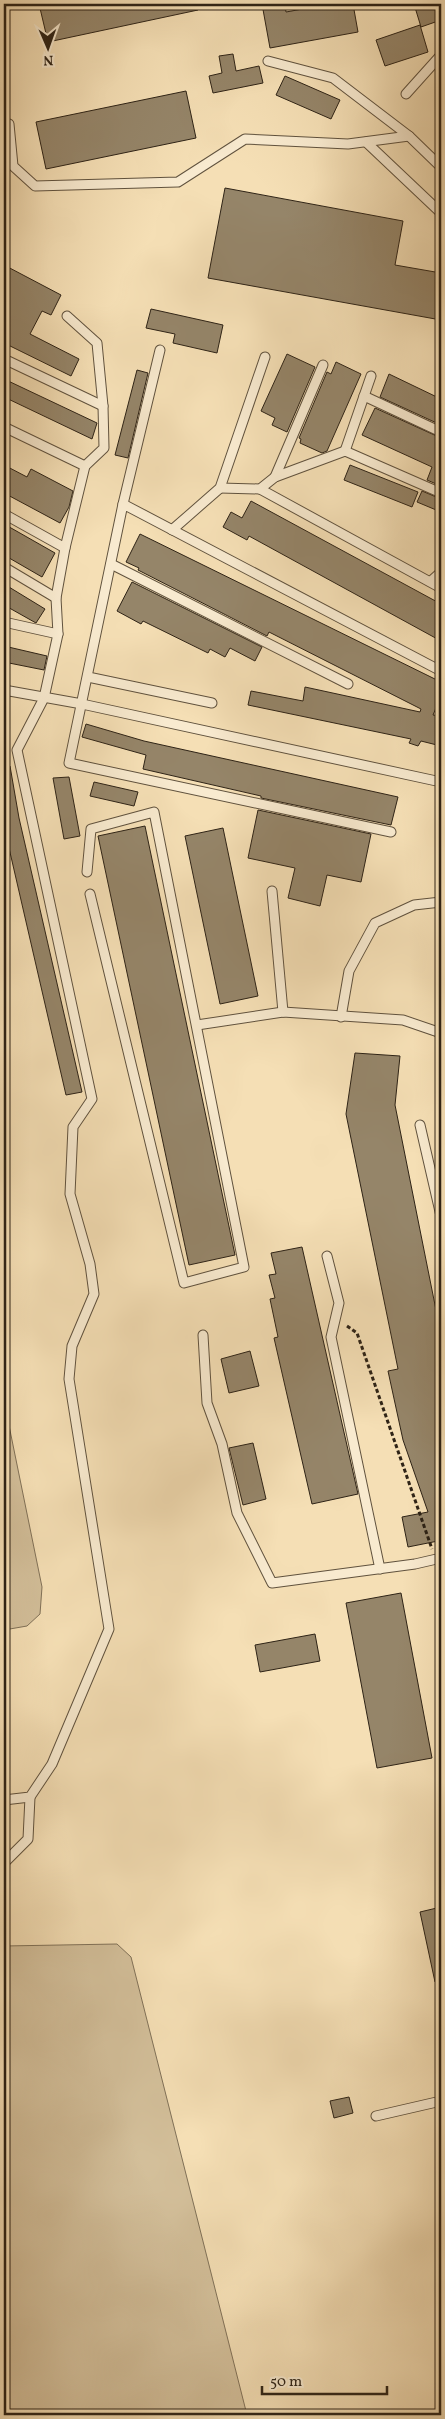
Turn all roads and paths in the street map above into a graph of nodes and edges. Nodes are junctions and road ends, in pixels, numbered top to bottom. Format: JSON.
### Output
{"nodes":[{"id":1,"x":441,"y":55,"type":"edge"},
{"id":2,"x":268,"y":61,"type":"dead end"},
{"id":3,"x":406,"y":94,"type":"dead end"},
{"id":4,"x":8,"y":124,"type":"dead end"},
{"id":5,"x":409,"y":136,"type":"junction"},
{"id":6,"x":366,"y":142,"type":"junction"},
{"id":7,"x":441,"y":167,"type":"edge"},
{"id":8,"x":441,"y":213,"type":"edge"},
{"id":9,"x":67,"y":316,"type":"dead end"},
{"id":10,"x":160,"y":350,"type":"dead end"},
{"id":11,"x":265,"y":357,"type":"dead end"},
{"id":12,"x":4,"y":359,"type":"edge"},
{"id":13,"x":323,"y":365,"type":"dead end"},
{"id":14,"x":371,"y":376,"type":"dead end"},
{"id":15,"x":364,"y":396,"type":"junction"},
{"id":16,"x":103,"y":406,"type":"junction"},
{"id":17,"x":4,"y":428,"type":"edge"},
{"id":18,"x":441,"y":432,"type":"edge"},
{"id":19,"x":345,"y":451,"type":"junction"},
{"id":20,"x":85,"y":466,"type":"junction"},
{"id":21,"x":275,"y":477,"type":"junction"},
{"id":22,"x":220,"y":488,"type":"junction"},
{"id":23,"x":260,"y":489,"type":"junction"},
{"id":24,"x":441,"y":493,"type":"edge"},
{"id":25,"x":122,"y":504,"type":"junction"},
{"id":26,"x":4,"y":514,"type":"edge"},
{"id":27,"x":172,"y":530,"type":"junction"},
{"id":28,"x":64,"y":548,"type":"junction"},
{"id":29,"x":111,"y":564,"type":"junction"},
{"id":30,"x":4,"y":567,"type":"edge"},
{"id":31,"x":441,"y":572,"type":"edge"},
{"id":32,"x":431,"y":582,"type":"junction"},
{"id":33,"x":441,"y":588,"type":"edge"},
{"id":34,"x":56,"y":598,"type":"junction"},
{"id":35,"x":4,"y":622,"type":"edge"},
{"id":36,"x":58,"y":634,"type":"junction"},
{"id":37,"x":441,"y":671,"type":"edge"},
{"id":38,"x":88,"y":677,"type":"junction"},
{"id":39,"x":348,"y":684,"type":"dead end"},
{"id":40,"x":4,"y":690,"type":"edge"},
{"id":41,"x":44,"y":698,"type":"junction"},
{"id":42,"x":212,"y":703,"type":"dead end"},
{"id":43,"x":82,"y":704,"type":"junction"},
{"id":44,"x":441,"y":782,"type":"edge"},
{"id":45,"x":391,"y":832,"type":"dead end"},
{"id":46,"x":87,"y":872,"type":"dead end"},
{"id":47,"x":272,"y":891,"type":"dead end"},
{"id":48,"x":90,"y":894,"type":"dead end"},
{"id":49,"x":441,"y":902,"type":"edge"},
{"id":50,"x":283,"y":1012,"type":"junction"},
{"id":51,"x":341,"y":1017,"type":"junction"},
{"id":52,"x":196,"y":1025,"type":"junction"},
{"id":53,"x":441,"y":1033,"type":"edge"},
{"id":54,"x":420,"y":1125,"type":"dead end"},
{"id":55,"x":441,"y":1216,"type":"edge"},
{"id":56,"x":327,"y":1256,"type":"dead end"},
{"id":57,"x":335,"y":1319,"type":"junction"},
{"id":58,"x":203,"y":1335,"type":"dead end"},
{"id":59,"x":438,"y":1559,"type":"edge"},
{"id":60,"x":380,"y":1569,"type":"junction"},
{"id":61,"x":30,"y":1797,"type":"junction"},
{"id":62,"x":4,"y":1800,"type":"edge"},
{"id":63,"x":4,"y":1863,"type":"edge"},
{"id":64,"x":441,"y":2101,"type":"edge"},
{"id":65,"x":376,"y":2116,"type":"dead end"}],
"edges":[{"from":1,"to":3,"type":"lane"},
{"from":2,"to":5,"type":"lane"},
{"from":4,"to":6,"type":"lane"},
{"from":5,"to":6,"type":"lane"},
{"from":5,"to":7,"type":"lane"},
{"from":6,"to":8,"type":"lane"},
{"from":9,"to":16,"type":"lane"},
{"from":10,"to":25,"type":"lane"},
{"from":11,"to":22,"type":"lane"},
{"from":12,"to":16,"type":"lane"},
{"from":13,"to":21,"type":"lane"},
{"from":14,"to":15,"type":"lane"},
{"from":15,"to":18,"type":"lane"},
{"from":15,"to":19,"type":"lane"},
{"from":16,"to":20,"type":"lane"},
{"from":17,"to":20,"type":"lane"},
{"from":19,"to":21,"type":"lane"},
{"from":19,"to":24,"type":"lane"},
{"from":20,"to":28,"type":"lane"},
{"from":21,"to":23,"type":"lane"},
{"from":22,"to":23,"type":"lane"},
{"from":22,"to":27,"type":"lane"},
{"from":23,"to":32,"type":"lane"},
{"from":25,"to":27,"type":"lane"},
{"from":25,"to":29,"type":"lane"},
{"from":26,"to":28,"type":"lane"},
{"from":27,"to":37,"type":"lane"},
{"from":28,"to":34,"type":"lane"},
{"from":29,"to":38,"type":"lane"},
{"from":29,"to":39,"type":"lane"},
{"from":30,"to":34,"type":"lane"},
{"from":31,"to":32,"type":"lane"},
{"from":32,"to":33,"type":"lane"},
{"from":34,"to":36,"type":"lane"},
{"from":35,"to":36,"type":"lane"},
{"from":36,"to":41,"type":"lane"},
{"from":38,"to":42,"type":"lane"},
{"from":38,"to":43,"type":"lane"},
{"from":40,"to":41,"type":"lane"},
{"from":41,"to":43,"type":"lane"},
{"from":41,"to":61,"type":"lane"},
{"from":43,"to":44,"type":"lane"},
{"from":43,"to":45,"type":"lane"},
{"from":46,"to":52,"type":"lane"},
{"from":47,"to":50,"type":"lane"},
{"from":48,"to":52,"type":"lane"},
{"from":49,"to":51,"type":"lane"},
{"from":50,"to":51,"type":"lane"},
{"from":50,"to":52,"type":"lane"},
{"from":51,"to":53,"type":"lane"},
{"from":54,"to":55,"type":"lane"},
{"from":56,"to":57,"type":"lane"},
{"from":57,"to":59,"type":"path"},
{"from":57,"to":60,"type":"lane"},
{"from":58,"to":60,"type":"lane"},
{"from":59,"to":60,"type":"lane"},
{"from":61,"to":62,"type":"lane"},
{"from":61,"to":63,"type":"lane"},
{"from":64,"to":65,"type":"lane"}]}
